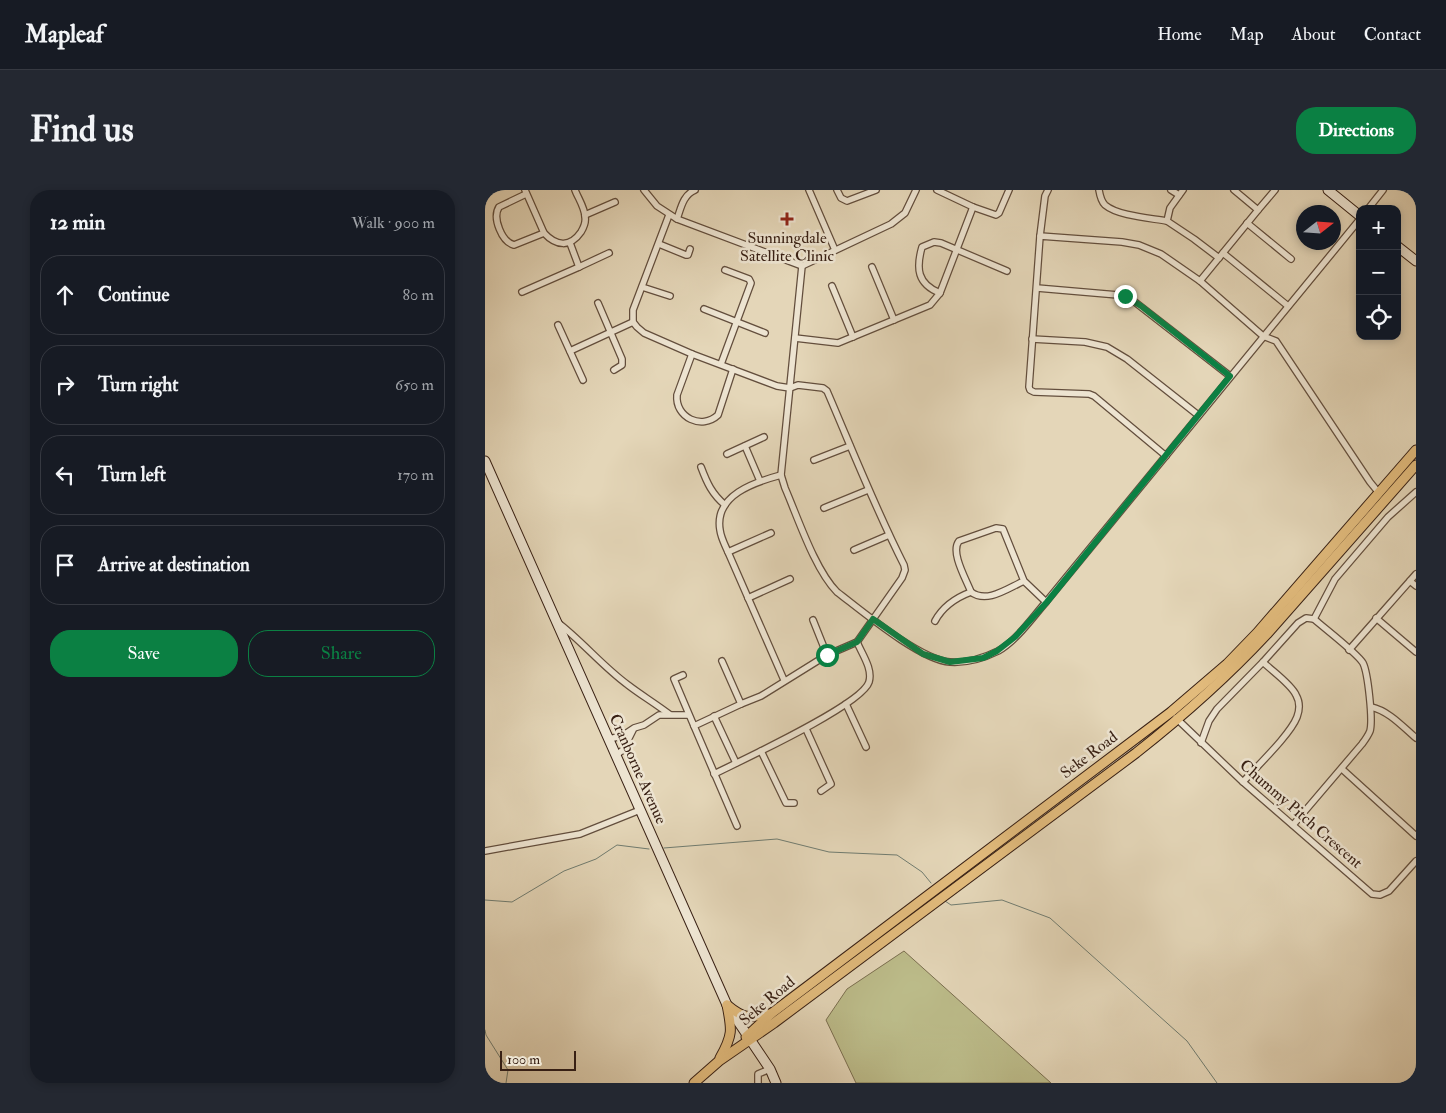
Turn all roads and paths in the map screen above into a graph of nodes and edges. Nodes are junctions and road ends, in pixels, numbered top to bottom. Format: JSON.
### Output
{"nodes":[{"id":1,"x":575,"y":190,"type":"edge"},
{"id":2,"x":644,"y":190,"type":"edge"},
{"id":3,"x":695,"y":190,"type":"edge"},
{"id":4,"x":809,"y":190,"type":"edge"},
{"id":5,"x":837,"y":190,"type":"edge"},
{"id":6,"x":876,"y":190,"type":"edge"},
{"id":7,"x":916,"y":190,"type":"edge"},
{"id":8,"x":937,"y":190,"type":"edge"},
{"id":9,"x":1009,"y":190,"type":"edge"},
{"id":10,"x":1048,"y":190,"type":"edge"},
{"id":11,"x":1098,"y":190,"type":"edge"},
{"id":12,"x":1171,"y":190,"type":"edge"},
{"id":13,"x":1234,"y":190,"type":"edge"},
{"id":14,"x":1275,"y":190,"type":"edge"},
{"id":15,"x":1328,"y":190,"type":"edge"},
{"id":16,"x":1383,"y":190,"type":"edge"},
{"id":17,"x":525,"y":192,"type":"edge"},
{"id":18,"x":1181,"y":192,"type":"edge"},
{"id":19,"x":615,"y":202,"type":"dead end"},
{"id":20,"x":1371,"y":205,"type":"edge"},
{"id":21,"x":973,"y":207,"type":"junction"},
{"id":22,"x":1258,"y":210,"type":"junction"},
{"id":23,"x":585,"y":214,"type":"junction"},
{"id":24,"x":1356,"y":214,"type":"edge"},
{"id":25,"x":669,"y":215,"type":"junction"},
{"id":26,"x":677,"y":219,"type":"junction"},
{"id":27,"x":1167,"y":221,"type":"junction"},
{"id":28,"x":1356,"y":222,"type":"edge"},
{"id":29,"x":1247,"y":224,"type":"junction"},
{"id":30,"x":544,"y":233,"type":"junction"},
{"id":31,"x":1039,"y":236,"type":"junction"},
{"id":32,"x":569,"y":243,"type":"junction"},
{"id":33,"x":659,"y":244,"type":"junction"},
{"id":34,"x":1401,"y":249,"type":"edge"},
{"id":35,"x":690,"y":250,"type":"dead end"},
{"id":36,"x":835,"y":250,"type":"junction"},
{"id":37,"x":956,"y":250,"type":"junction"},
{"id":38,"x":609,"y":253,"type":"dead end"},
{"id":39,"x":1223,"y":253,"type":"junction"},
{"id":40,"x":1219,"y":258,"type":"junction"},
{"id":41,"x":1291,"y":259,"type":"dead end"},
{"id":42,"x":1416,"y":261,"type":"edge"},
{"id":43,"x":802,"y":266,"type":"junction"},
{"id":44,"x":579,"y":267,"type":"junction"},
{"id":45,"x":872,"y":267,"type":"dead end"},
{"id":46,"x":725,"y":270,"type":"dead end"},
{"id":47,"x":1007,"y":270,"type":"dead end"},
{"id":48,"x":1200,"y":281,"type":"junction"},
{"id":49,"x":832,"y":286,"type":"dead end"},
{"id":50,"x":642,"y":287,"type":"junction"},
{"id":51,"x":1037,"y":288,"type":"junction"},
{"id":52,"x":522,"y":292,"type":"dead end"},
{"id":53,"x":940,"y":292,"type":"junction"},
{"id":54,"x":671,"y":296,"type":"dead end"},
{"id":55,"x":598,"y":303,"type":"dead end"},
{"id":56,"x":1288,"y":306,"type":"junction"},
{"id":57,"x":704,"y":310,"type":"dead end"},
{"id":58,"x":893,"y":320,"type":"junction"},
{"id":59,"x":736,"y":321,"type":"junction"},
{"id":60,"x":633,"y":322,"type":"junction"},
{"id":61,"x":558,"y":325,"type":"dead end"},
{"id":62,"x":611,"y":332,"type":"junction"},
{"id":63,"x":765,"y":332,"type":"dead end"},
{"id":64,"x":1263,"y":336,"type":"junction"},
{"id":65,"x":853,"y":337,"type":"junction"},
{"id":66,"x":795,"y":338,"type":"junction"},
{"id":67,"x":1032,"y":339,"type":"junction"},
{"id":68,"x":570,"y":351,"type":"junction"},
{"id":69,"x":691,"y":354,"type":"junction"},
{"id":70,"x":721,"y":364,"type":"junction"},
{"id":71,"x":733,"y":369,"type":"junction"},
{"id":72,"x":613,"y":370,"type":"dead end"},
{"id":73,"x":1230,"y":376,"type":"junction"},
{"id":74,"x":583,"y":380,"type":"dead end"},
{"id":75,"x":790,"y":388,"type":"junction"},
{"id":76,"x":1198,"y":415,"type":"junction"},
{"id":77,"x":764,"y":437,"type":"dead end"},
{"id":78,"x":745,"y":446,"type":"junction"},
{"id":79,"x":850,"y":446,"type":"junction"},
{"id":80,"x":1416,"y":450,"type":"edge"},
{"id":81,"x":727,"y":454,"type":"dead end"},
{"id":82,"x":1166,"y":456,"type":"junction"},
{"id":83,"x":814,"y":460,"type":"dead end"},
{"id":84,"x":485,"y":462,"type":"edge"},
{"id":85,"x":1416,"y":465,"type":"edge"},
{"id":86,"x":701,"y":467,"type":"dead end"},
{"id":87,"x":781,"y":475,"type":"junction"},
{"id":88,"x":760,"y":482,"type":"junction"},
{"id":89,"x":869,"y":490,"type":"junction"},
{"id":90,"x":1416,"y":492,"type":"edge"},
{"id":91,"x":1379,"y":493,"type":"junction"},
{"id":92,"x":725,"y":505,"type":"junction"},
{"id":93,"x":824,"y":508,"type":"dead end"},
{"id":94,"x":771,"y":533,"type":"dead end"},
{"id":95,"x":889,"y":535,"type":"junction"},
{"id":96,"x":854,"y":550,"type":"dead end"},
{"id":97,"x":728,"y":552,"type":"junction"},
{"id":98,"x":1416,"y":574,"type":"edge"},
{"id":99,"x":790,"y":579,"type":"dead end"},
{"id":100,"x":1410,"y":580,"type":"junction"},
{"id":101,"x":1024,"y":581,"type":"junction"},
{"id":102,"x":1416,"y":586,"type":"edge"},
{"id":103,"x":971,"y":592,"type":"junction"},
{"id":104,"x":748,"y":598,"type":"junction"},
{"id":105,"x":1047,"y":602,"type":"junction"},
{"id":106,"x":1377,"y":618,"type":"junction"},
{"id":107,"x":873,"y":619,"type":"junction"},
{"id":108,"x":1314,"y":619,"type":"junction"},
{"id":109,"x":813,"y":620,"type":"dead end"},
{"id":110,"x":935,"y":621,"type":"dead end"},
{"id":111,"x":557,"y":622,"type":"junction"},
{"id":112,"x":857,"y":642,"type":"junction"},
{"id":113,"x":1349,"y":650,"type":"junction"},
{"id":114,"x":1416,"y":652,"type":"edge"},
{"id":115,"x":827,"y":655,"type":"junction"},
{"id":116,"x":722,"y":661,"type":"dead end"},
{"id":117,"x":1263,"y":662,"type":"junction"},
{"id":118,"x":683,"y":675,"type":"dead end"},
{"id":119,"x":785,"y":680,"type":"junction"},
{"id":120,"x":741,"y":704,"type":"junction"},
{"id":121,"x":846,"y":704,"type":"junction"},
{"id":122,"x":1371,"y":707,"type":"junction"},
{"id":123,"x":1171,"y":712,"type":"junction"},
{"id":124,"x":669,"y":714,"type":"junction"},
{"id":125,"x":688,"y":714,"type":"junction"},
{"id":126,"x":714,"y":716,"type":"junction"},
{"id":127,"x":1177,"y":720,"type":"junction"},
{"id":128,"x":694,"y":726,"type":"junction"},
{"id":129,"x":634,"y":728,"type":"junction"},
{"id":130,"x":805,"y":729,"type":"junction"},
{"id":131,"x":1416,"y":738,"type":"edge"},
{"id":132,"x":609,"y":739,"type":"junction"},
{"id":133,"x":1201,"y":742,"type":"junction"},
{"id":134,"x":866,"y":747,"type":"dead end"},
{"id":135,"x":761,"y":751,"type":"junction"},
{"id":136,"x":616,"y":755,"type":"junction"},
{"id":137,"x":736,"y":763,"type":"junction"},
{"id":138,"x":1342,"y":769,"type":"junction"},
{"id":139,"x":714,"y":774,"type":"junction"},
{"id":140,"x":1243,"y":782,"type":"junction"},
{"id":141,"x":821,"y":791,"type":"dead end"},
{"id":142,"x":794,"y":803,"type":"dead end"},
{"id":143,"x":640,"y":810,"type":"junction"},
{"id":144,"x":1293,"y":825,"type":"junction"},
{"id":145,"x":737,"y":826,"type":"dead end"},
{"id":146,"x":1416,"y":836,"type":"edge"},
{"id":147,"x":485,"y":851,"type":"edge"},
{"id":148,"x":1416,"y":861,"type":"edge"},
{"id":149,"x":727,"y":1005,"type":"junction"},
{"id":150,"x":772,"y":1013,"type":"junction"},
{"id":151,"x":747,"y":1039,"type":"junction"},
{"id":152,"x":719,"y":1061,"type":"junction"},
{"id":153,"x":770,"y":1069,"type":"junction"},
{"id":154,"x":694,"y":1083,"type":"edge"},
{"id":155,"x":758,"y":1083,"type":"edge"},
{"id":156,"x":776,"y":1083,"type":"edge"}],
"edges":[{"from":1,"to":23,"type":"street"},
{"from":2,"to":25,"type":"street"},
{"from":3,"to":26,"type":"street"},
{"from":4,"to":36,"type":"street"},
{"from":5,"to":6,"type":"street"},
{"from":7,"to":36,"type":"street"},
{"from":8,"to":21,"type":"street"},
{"from":9,"to":21,"type":"street"},
{"from":10,"to":31,"type":"street"},
{"from":11,"to":27,"type":"street"},
{"from":12,"to":18,"type":"street"},
{"from":13,"to":22,"type":"street"},
{"from":14,"to":22,"type":"street"},
{"from":15,"to":24,"type":"street"},
{"from":16,"to":20,"type":"street"},
{"from":17,"to":30,"type":"street"},
{"from":17,"to":30,"type":"street"},
{"from":18,"to":27,"type":"street"},
{"from":19,"to":23,"type":"street"},
{"from":21,"to":37,"type":"street"},
{"from":22,"to":29,"type":"street"},
{"from":23,"to":32,"type":"street"},
{"from":25,"to":26,"type":"street"},
{"from":25,"to":33,"type":"street"},
{"from":26,"to":43,"type":"street"},
{"from":27,"to":40,"type":"street"},
{"from":28,"to":56,"type":"street"},
{"from":29,"to":39,"type":"street"},
{"from":29,"to":41,"type":"street"},
{"from":30,"to":32,"type":"street"},
{"from":31,"to":48,"type":"street"},
{"from":31,"to":51,"type":"street"},
{"from":32,"to":44,"type":"street"},
{"from":33,"to":35,"type":"street"},
{"from":33,"to":50,"type":"street"},
{"from":34,"to":42,"type":"street"},
{"from":36,"to":43,"type":"street"},
{"from":37,"to":47,"type":"street"},
{"from":37,"to":53,"type":"street"},
{"from":37,"to":53,"type":"street"},
{"from":38,"to":44,"type":"street"},
{"from":39,"to":40,"type":"street"},
{"from":39,"to":56,"type":"street"},
{"from":40,"to":48,"type":"street"},
{"from":43,"to":66,"type":"street"},
{"from":44,"to":52,"type":"street"},
{"from":45,"to":58,"type":"street"},
{"from":46,"to":59,"type":"street"},
{"from":48,"to":64,"type":"street"},
{"from":49,"to":65,"type":"street"},
{"from":50,"to":54,"type":"street"},
{"from":50,"to":60,"type":"street"},
{"from":51,"to":67,"type":"street"},
{"from":51,"to":73,"type":"street"},
{"from":53,"to":58,"type":"street"},
{"from":55,"to":62,"type":"street"},
{"from":56,"to":64,"type":"street"},
{"from":57,"to":59,"type":"street"},
{"from":58,"to":65,"type":"street"},
{"from":59,"to":63,"type":"street"},
{"from":59,"to":70,"type":"street"},
{"from":60,"to":62,"type":"street"},
{"from":60,"to":69,"type":"street"},
{"from":61,"to":68,"type":"street"},
{"from":62,"to":68,"type":"street"},
{"from":62,"to":72,"type":"street"},
{"from":64,"to":73,"type":"street"},
{"from":64,"to":91,"type":"street"},
{"from":65,"to":66,"type":"street"},
{"from":66,"to":75,"type":"street"},
{"from":67,"to":76,"type":"street"},
{"from":67,"to":82,"type":"street"},
{"from":68,"to":74,"type":"street"},
{"from":69,"to":70,"type":"street"},
{"from":69,"to":71,"type":"street"},
{"from":70,"to":71,"type":"street"},
{"from":71,"to":75,"type":"street"},
{"from":73,"to":76,"type":"street"},
{"from":75,"to":79,"type":"street"},
{"from":75,"to":87,"type":"street"},
{"from":76,"to":82,"type":"street"},
{"from":77,"to":78,"type":"street"},
{"from":78,"to":81,"type":"street"},
{"from":78,"to":88,"type":"street"},
{"from":79,"to":83,"type":"street"},
{"from":79,"to":89,"type":"street"},
{"from":80,"to":91,"type":"main road","name":"Seke Road"},
{"from":82,"to":105,"type":"street"},
{"from":84,"to":111,"type":"street","name":"Cranborne Avenue"},
{"from":85,"to":127,"type":"main road","name":"Seke Road"},
{"from":86,"to":92,"type":"street"},
{"from":87,"to":88,"type":"street"},
{"from":87,"to":107,"type":"street"},
{"from":88,"to":92,"type":"street"},
{"from":89,"to":93,"type":"street"},
{"from":89,"to":95,"type":"street"},
{"from":90,"to":108,"type":"street"},
{"from":91,"to":123,"type":"main road","name":"Seke Road"},
{"from":92,"to":97,"type":"street"},
{"from":94,"to":97,"type":"street"},
{"from":95,"to":96,"type":"street"},
{"from":95,"to":107,"type":"street"},
{"from":97,"to":104,"type":"street"},
{"from":98,"to":100,"type":"street"},
{"from":99,"to":104,"type":"street"},
{"from":100,"to":102,"type":"street"},
{"from":100,"to":106,"type":"street"},
{"from":101,"to":103,"type":"street"},
{"from":101,"to":103,"type":"street"},
{"from":101,"to":105,"type":"street"},
{"from":103,"to":110,"type":"street"},
{"from":104,"to":119,"type":"street"},
{"from":105,"to":107,"type":"street"},
{"from":106,"to":113,"type":"street"},
{"from":106,"to":114,"type":"street"},
{"from":107,"to":112,"type":"street"},
{"from":108,"to":113,"type":"street"},
{"from":108,"to":117,"type":"street"},
{"from":109,"to":115,"type":"street"},
{"from":111,"to":124,"type":"street"},
{"from":111,"to":132,"type":"street","name":"Cranborne Avenue"},
{"from":112,"to":115,"type":"street"},
{"from":112,"to":121,"type":"street"},
{"from":113,"to":122,"type":"street"},
{"from":115,"to":119,"type":"street"},
{"from":116,"to":120,"type":"street"},
{"from":117,"to":133,"type":"street"},
{"from":117,"to":140,"type":"street"},
{"from":118,"to":125,"type":"street"},
{"from":119,"to":120,"type":"street"},
{"from":120,"to":126,"type":"street"},
{"from":121,"to":130,"type":"street"},
{"from":121,"to":134,"type":"street"},
{"from":122,"to":131,"type":"street"},
{"from":122,"to":138,"type":"street"},
{"from":123,"to":127,"type":"street","name":"Chummy Pitch Crescent"},
{"from":123,"to":150,"type":"main road","name":"Seke Road"},
{"from":124,"to":125,"type":"street"},
{"from":124,"to":129,"type":"street"},
{"from":125,"to":128,"type":"street"},
{"from":126,"to":128,"type":"street"},
{"from":126,"to":137,"type":"street"},
{"from":127,"to":133,"type":"street","name":"Chummy Pitch Crescent"},
{"from":127,"to":151,"type":"main road","name":"Seke Road"},
{"from":128,"to":139,"type":"street"},
{"from":129,"to":132,"type":"street"},
{"from":129,"to":136,"type":"street"},
{"from":130,"to":135,"type":"street"},
{"from":130,"to":141,"type":"street"},
{"from":132,"to":136,"type":"street","name":"Cranborne Avenue"},
{"from":133,"to":140,"type":"street","name":"Chummy Pitch Crescent"},
{"from":135,"to":137,"type":"street"},
{"from":135,"to":142,"type":"street"},
{"from":136,"to":143,"type":"street","name":"Cranborne Avenue"},
{"from":137,"to":139,"type":"street"},
{"from":138,"to":144,"type":"street"},
{"from":138,"to":146,"type":"street"},
{"from":139,"to":145,"type":"street"},
{"from":140,"to":144,"type":"street","name":"Chummy Pitch Crescent"},
{"from":143,"to":147,"type":"street"},
{"from":143,"to":149,"type":"street","name":"Cranborne Avenue"},
{"from":144,"to":148,"type":"street","name":"Chummy Pitch Crescent"},
{"from":149,"to":150,"type":"main road"},
{"from":149,"to":151,"type":"street","name":"Cranborne Avenue"},
{"from":149,"to":152,"type":"main road"},
{"from":150,"to":151,"type":"main road","name":"Seke Road"},
{"from":151,"to":152,"type":"main road","name":"Seke Road"},
{"from":151,"to":153,"type":"street","name":"Cranborne Avenue"},
{"from":152,"to":154,"type":"main road","name":"Seke Road"},
{"from":153,"to":155,"type":"street"},
{"from":153,"to":156,"type":"street","name":"Cranborne Avenue"}]}
